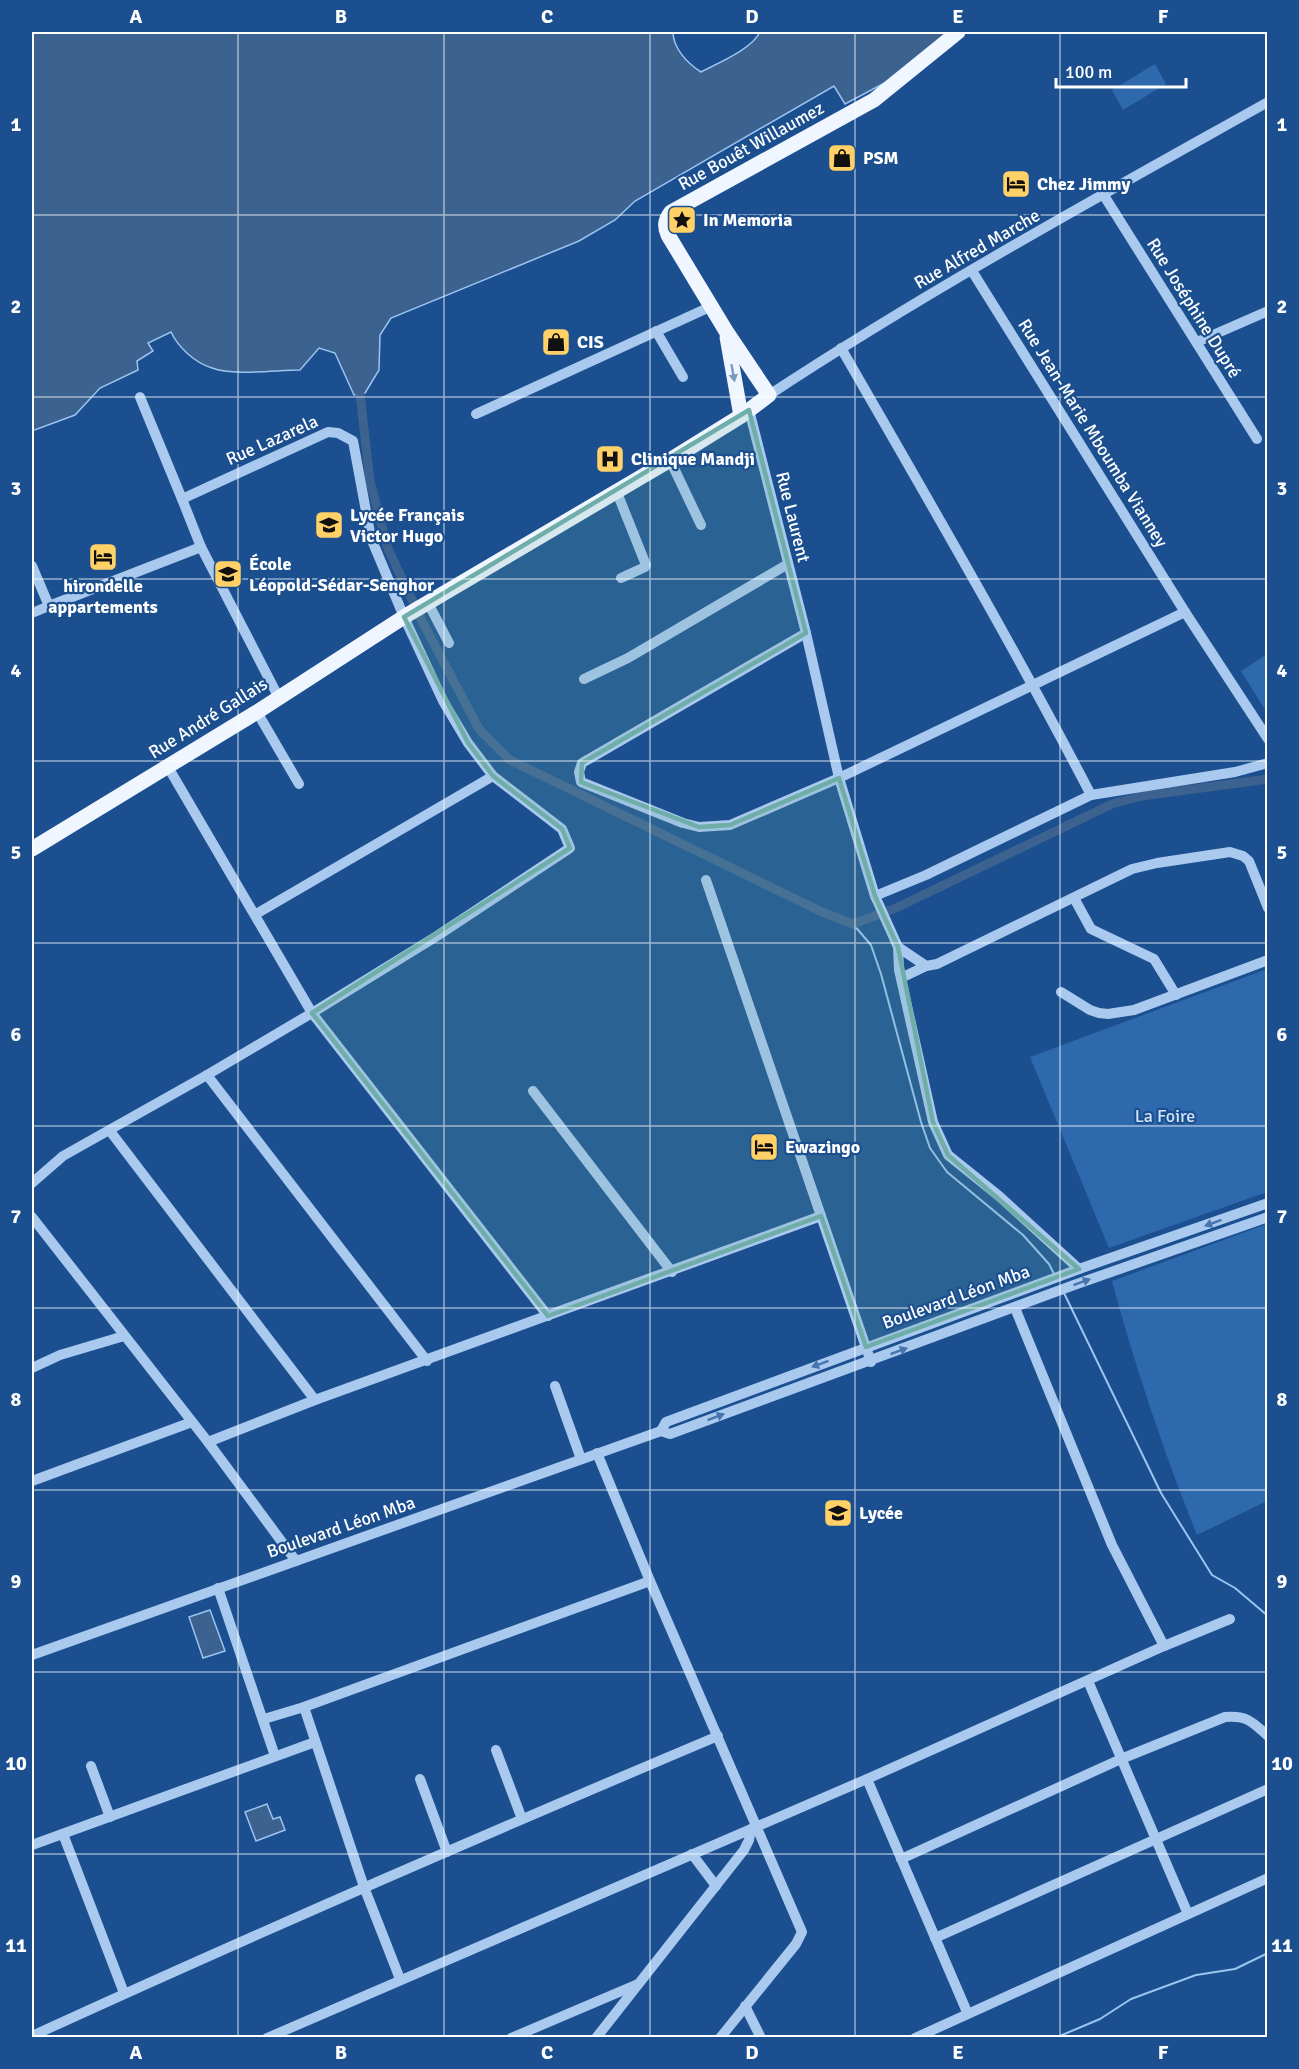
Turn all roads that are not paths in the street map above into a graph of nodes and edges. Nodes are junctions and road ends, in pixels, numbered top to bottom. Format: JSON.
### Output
{"nodes":[{"id":1,"x":958,"y":32,"type":"edge"},
{"id":2,"x":1268,"y":102,"type":"edge"},
{"id":3,"x":1103,"y":194,"type":"junction"},
{"id":4,"x":972,"y":271,"type":"junction"},
{"id":5,"x":712,"y":306,"type":"junction"},
{"id":6,"x":1268,"y":311,"type":"edge"},
{"id":7,"x":726,"y":331,"type":"junction"},
{"id":8,"x":656,"y":332,"type":"junction"},
{"id":9,"x":1197,"y":342,"type":"junction"},
{"id":10,"x":841,"y":348,"type":"junction"},
{"id":11,"x":683,"y":377,"type":"dead end"},
{"id":12,"x":769,"y":395,"type":"junction"},
{"id":13,"x":140,"y":397,"type":"dead end"},
{"id":14,"x":745,"y":413,"type":"junction"},
{"id":15,"x":476,"y":414,"type":"dead end"},
{"id":16,"x":1257,"y":439,"type":"dead end"},
{"id":17,"x":670,"y":460,"type":"junction"},
{"id":18,"x":616,"y":490,"type":"junction"},
{"id":19,"x":183,"y":499,"type":"junction"},
{"id":20,"x":701,"y":525,"type":"dead end"},
{"id":21,"x":201,"y":547,"type":"junction"},
{"id":22,"x":788,"y":564,"type":"junction"},
{"id":23,"x":32,"y":566,"type":"edge"},
{"id":24,"x":621,"y":578,"type":"dead end"},
{"id":25,"x":426,"y":604,"type":"junction"},
{"id":26,"x":49,"y":606,"type":"junction"},
{"id":27,"x":1185,"y":612,"type":"junction"},
{"id":28,"x":32,"y":613,"type":"edge"},
{"id":29,"x":406,"y":616,"type":"junction"},
{"id":30,"x":806,"y":633,"type":"junction"},
{"id":31,"x":449,"y":643,"type":"dead end"},
{"id":32,"x":584,"y":679,"type":"dead end"},
{"id":33,"x":1033,"y":684,"type":"junction"},
{"id":34,"x":279,"y":698,"type":"junction"},
{"id":35,"x":257,"y":712,"type":"junction"},
{"id":36,"x":1268,"y":739,"type":"edge"},
{"id":37,"x":1268,"y":763,"type":"edge"},
{"id":38,"x":168,"y":766,"type":"junction"},
{"id":39,"x":493,"y":776,"type":"junction"},
{"id":40,"x":839,"y":778,"type":"junction"},
{"id":41,"x":299,"y":784,"type":"dead end"},
{"id":42,"x":1090,"y":795,"type":"junction"},
{"id":43,"x":32,"y":849,"type":"edge"},
{"id":44,"x":706,"y":880,"type":"dead end"},
{"id":45,"x":1074,"y":898,"type":"junction"},
{"id":46,"x":876,"y":900,"type":"junction"},
{"id":47,"x":1268,"y":908,"type":"edge"},
{"id":48,"x":256,"y":914,"type":"junction"},
{"id":49,"x":898,"y":947,"type":"junction"},
{"id":50,"x":1268,"y":960,"type":"edge"},
{"id":51,"x":926,"y":966,"type":"junction"},
{"id":52,"x":901,"y":978,"type":"junction"},
{"id":53,"x":1061,"y":992,"type":"dead end"},
{"id":54,"x":1176,"y":995,"type":"junction"},
{"id":55,"x":312,"y":1013,"type":"junction"},
{"id":56,"x":207,"y":1075,"type":"junction"},
{"id":57,"x":533,"y":1091,"type":"dead end"},
{"id":58,"x":110,"y":1131,"type":"junction"},
{"id":59,"x":32,"y":1183,"type":"edge"},
{"id":60,"x":1268,"y":1203,"type":"edge"},
{"id":61,"x":821,"y":1216,"type":"junction"},
{"id":62,"x":32,"y":1217,"type":"edge"},
{"id":63,"x":1268,"y":1217,"type":"edge"},
{"id":64,"x":1079,"y":1269,"type":"junction"},
{"id":65,"x":672,"y":1272,"type":"junction"},
{"id":66,"x":1015,"y":1308,"type":"junction"},
{"id":67,"x":548,"y":1316,"type":"junction"},
{"id":68,"x":124,"y":1336,"type":"junction"},
{"id":69,"x":866,"y":1347,"type":"junction"},
{"id":70,"x":427,"y":1361,"type":"junction"},
{"id":71,"x":871,"y":1362,"type":"junction"},
{"id":72,"x":32,"y":1368,"type":"edge"},
{"id":73,"x":555,"y":1386,"type":"dead end"},
{"id":74,"x":315,"y":1401,"type":"junction"},
{"id":75,"x":192,"y":1422,"type":"junction"},
{"id":76,"x":661,"y":1431,"type":"junction"},
{"id":77,"x":208,"y":1442,"type":"junction"},
{"id":78,"x":597,"y":1454,"type":"junction"},
{"id":79,"x":581,"y":1459,"type":"junction"},
{"id":80,"x":32,"y":1481,"type":"edge"},
{"id":81,"x":296,"y":1561,"type":"junction"},
{"id":82,"x":650,"y":1581,"type":"junction"},
{"id":83,"x":218,"y":1588,"type":"junction"},
{"id":84,"x":1230,"y":1620,"type":"dead end"},
{"id":85,"x":1164,"y":1646,"type":"junction"},
{"id":86,"x":32,"y":1655,"type":"edge"},
{"id":87,"x":1088,"y":1681,"type":"junction"},
{"id":88,"x":304,"y":1707,"type":"junction"},
{"id":89,"x":264,"y":1719,"type":"junction"},
{"id":90,"x":718,"y":1736,"type":"junction"},
{"id":91,"x":1268,"y":1736,"type":"edge"},
{"id":92,"x":315,"y":1742,"type":"junction"},
{"id":93,"x":496,"y":1750,"type":"dead end"},
{"id":94,"x":275,"y":1756,"type":"junction"},
{"id":95,"x":1121,"y":1759,"type":"junction"},
{"id":96,"x":91,"y":1766,"type":"dead end"},
{"id":97,"x":420,"y":1779,"type":"dead end"},
{"id":98,"x":867,"y":1779,"type":"junction"},
{"id":99,"x":1268,"y":1789,"type":"edge"},
{"id":100,"x":110,"y":1817,"type":"junction"},
{"id":101,"x":522,"y":1819,"type":"junction"},
{"id":102,"x":754,"y":1828,"type":"junction"},
{"id":103,"x":63,"y":1834,"type":"junction"},
{"id":104,"x":1156,"y":1840,"type":"junction"},
{"id":105,"x":32,"y":1845,"type":"edge"},
{"id":106,"x":447,"y":1852,"type":"junction"},
{"id":107,"x":692,"y":1854,"type":"junction"},
{"id":108,"x":901,"y":1859,"type":"junction"},
{"id":109,"x":1268,"y":1878,"type":"edge"},
{"id":110,"x":716,"y":1886,"type":"junction"},
{"id":111,"x":364,"y":1887,"type":"junction"},
{"id":112,"x":1188,"y":1914,"type":"junction"},
{"id":113,"x":935,"y":1938,"type":"junction"},
{"id":114,"x":400,"y":1979,"type":"junction"},
{"id":115,"x":639,"y":1983,"type":"junction"},
{"id":116,"x":124,"y":1993,"type":"junction"},
{"id":117,"x":746,"y":2006,"type":"junction"},
{"id":118,"x":967,"y":2012,"type":"junction"},
{"id":119,"x":33,"y":2035,"type":"edge"},
{"id":120,"x":267,"y":2037,"type":"edge"},
{"id":121,"x":511,"y":2037,"type":"edge"},
{"id":122,"x":596,"y":2037,"type":"edge"},
{"id":123,"x":720,"y":2037,"type":"edge"},
{"id":124,"x":761,"y":2037,"type":"edge"},
{"id":125,"x":915,"y":2037,"type":"edge"}],
"edges":[{"from":1,"to":5,"type":"main road","name":"Rue Bouêt Willaumez"},
{"from":2,"to":3,"type":"street","name":"Rue Alfred Marche"},
{"from":3,"to":4,"type":"street","name":"Rue Alfred Marche"},
{"from":3,"to":9,"type":"street","name":"Rue Joséphine Dupré"},
{"from":4,"to":10,"type":"street","name":"Rue Alfred Marche"},
{"from":4,"to":27,"type":"street","name":"Rue Jean-Marie Mboumba Vianney"},
{"from":5,"to":7,"type":"main road","name":"Rue Bouêt Willaumez"},
{"from":5,"to":8,"type":"street"},
{"from":6,"to":9,"type":"street"},
{"from":7,"to":12,"type":"main road"},
{"from":7,"to":14,"type":"main road","one_way":true},
{"from":8,"to":11,"type":"street"},
{"from":8,"to":15,"type":"street"},
{"from":9,"to":16,"type":"street","name":"Rue Joséphine Dupré"},
{"from":10,"to":12,"type":"street","name":"Rue Alfred Marche"},
{"from":10,"to":33,"type":"street"},
{"from":12,"to":14,"type":"main road","name":"Rue André Gallais"},
{"from":13,"to":19,"type":"street"},
{"from":14,"to":17,"type":"main road","name":"Rue André Gallais"},
{"from":14,"to":22,"type":"street","name":"Rue Laurent"},
{"from":17,"to":18,"type":"main road","name":"Rue André Gallais"},
{"from":17,"to":20,"type":"street"},
{"from":18,"to":24,"type":"street"},
{"from":18,"to":25,"type":"main road","name":"Rue André Gallais"},
{"from":19,"to":21,"type":"street"},
{"from":19,"to":29,"type":"street","name":"Rue Lazarela"},
{"from":21,"to":26,"type":"street"},
{"from":21,"to":34,"type":"street"},
{"from":22,"to":30,"type":"street","name":"Rue Laurent"},
{"from":22,"to":32,"type":"street"},
{"from":23,"to":26,"type":"street"},
{"from":25,"to":29,"type":"main road","name":"Rue André Gallais"},
{"from":25,"to":31,"type":"street"},
{"from":26,"to":28,"type":"street"},
{"from":27,"to":33,"type":"street"},
{"from":27,"to":36,"type":"street","name":"Rue Jean-Marie Mboumba Vianney"},
{"from":29,"to":34,"type":"main road","name":"Rue André Gallais"},
{"from":29,"to":39,"type":"street","name":"Rue Lazarela"},
{"from":30,"to":40,"type":"street","name":"Rue Laurent"},
{"from":30,"to":40,"type":"street"},
{"from":33,"to":40,"type":"street"},
{"from":33,"to":42,"type":"street"},
{"from":34,"to":35,"type":"main road","name":"Rue André Gallais"},
{"from":35,"to":38,"type":"main road","name":"Rue André Gallais"},
{"from":35,"to":41,"type":"street"},
{"from":37,"to":42,"type":"street"},
{"from":38,"to":43,"type":"main road","name":"Rue André Gallais"},
{"from":38,"to":48,"type":"street"},
{"from":39,"to":48,"type":"street"},
{"from":39,"to":55,"type":"street","name":"Rue Lazarela"},
{"from":40,"to":46,"type":"street","name":"Rue Laurent"},
{"from":42,"to":46,"type":"street"},
{"from":44,"to":61,"type":"street"},
{"from":45,"to":47,"type":"street"},
{"from":45,"to":51,"type":"street"},
{"from":45,"to":54,"type":"street"},
{"from":46,"to":49,"type":"street","name":"Rue Laurent"},
{"from":48,"to":55,"type":"street"},
{"from":49,"to":51,"type":"street"},
{"from":49,"to":52,"type":"street","name":"Rue Laurent"},
{"from":50,"to":54,"type":"street"},
{"from":51,"to":52,"type":"street"},
{"from":52,"to":64,"type":"street","name":"Rue Laurent"},
{"from":53,"to":54,"type":"street"},
{"from":55,"to":56,"type":"street"},
{"from":55,"to":67,"type":"street"},
{"from":56,"to":58,"type":"street"},
{"from":56,"to":70,"type":"street"},
{"from":57,"to":65,"type":"street"},
{"from":58,"to":59,"type":"street"},
{"from":58,"to":74,"type":"street"},
{"from":60,"to":64,"type":"street","name":"Boulevard Léon Mba","one_way":true},
{"from":61,"to":65,"type":"street"},
{"from":61,"to":69,"type":"street"},
{"from":62,"to":68,"type":"street"},
{"from":66,"to":63,"type":"street","name":"Boulevard Léon Mba","one_way":true},
{"from":64,"to":69,"type":"street","name":"Boulevard Léon Mba"},
{"from":65,"to":67,"type":"street"},
{"from":71,"to":66,"type":"street","name":"Boulevard Léon Mba","one_way":true},
{"from":66,"to":85,"type":"street"},
{"from":67,"to":70,"type":"street"},
{"from":68,"to":72,"type":"street"},
{"from":68,"to":75,"type":"street"},
{"from":69,"to":71,"type":"street"},
{"from":69,"to":76,"type":"street","name":"Boulevard Léon Mba","one_way":true},
{"from":70,"to":74,"type":"street"},
{"from":76,"to":71,"type":"street","name":"Boulevard Léon Mba","one_way":true},
{"from":73,"to":79,"type":"street"},
{"from":74,"to":77,"type":"street"},
{"from":75,"to":77,"type":"street"},
{"from":75,"to":80,"type":"street"},
{"from":76,"to":78,"type":"street","name":"Boulevard Léon Mba"},
{"from":77,"to":81,"type":"street"},
{"from":78,"to":79,"type":"street","name":"Boulevard Léon Mba"},
{"from":78,"to":82,"type":"street"},
{"from":79,"to":81,"type":"street","name":"Boulevard Léon Mba"},
{"from":81,"to":83,"type":"street","name":"Boulevard Léon Mba"},
{"from":82,"to":88,"type":"street"},
{"from":82,"to":90,"type":"street"},
{"from":83,"to":86,"type":"street","name":"Boulevard Léon Mba"},
{"from":83,"to":89,"type":"street"},
{"from":84,"to":85,"type":"street"},
{"from":85,"to":87,"type":"street"},
{"from":87,"to":95,"type":"street"},
{"from":87,"to":98,"type":"street"},
{"from":88,"to":89,"type":"street"},
{"from":88,"to":92,"type":"street"},
{"from":89,"to":94,"type":"street"},
{"from":90,"to":101,"type":"street"},
{"from":90,"to":102,"type":"street"},
{"from":91,"to":95,"type":"street"},
{"from":92,"to":94,"type":"street"},
{"from":92,"to":111,"type":"street"},
{"from":93,"to":101,"type":"street"},
{"from":94,"to":100,"type":"street"},
{"from":95,"to":104,"type":"street"},
{"from":95,"to":108,"type":"street"},
{"from":96,"to":100,"type":"street"},
{"from":97,"to":106,"type":"street"},
{"from":98,"to":102,"type":"street"},
{"from":98,"to":108,"type":"street"},
{"from":99,"to":104,"type":"street"},
{"from":100,"to":103,"type":"street"},
{"from":101,"to":106,"type":"street"},
{"from":102,"to":107,"type":"street"},
{"from":102,"to":110,"type":"street"},
{"from":102,"to":117,"type":"street"},
{"from":103,"to":105,"type":"street"},
{"from":103,"to":116,"type":"street"},
{"from":104,"to":112,"type":"street"},
{"from":104,"to":113,"type":"street"},
{"from":106,"to":111,"type":"street"},
{"from":107,"to":110,"type":"street"},
{"from":107,"to":114,"type":"street"},
{"from":108,"to":113,"type":"street"},
{"from":109,"to":112,"type":"street"},
{"from":110,"to":115,"type":"street"},
{"from":111,"to":114,"type":"street"},
{"from":111,"to":116,"type":"street"},
{"from":112,"to":118,"type":"street"},
{"from":113,"to":118,"type":"street"},
{"from":114,"to":120,"type":"street"},
{"from":115,"to":121,"type":"street"},
{"from":115,"to":122,"type":"street"},
{"from":116,"to":119,"type":"street"},
{"from":117,"to":123,"type":"street"},
{"from":117,"to":124,"type":"street"},
{"from":118,"to":125,"type":"street"}]}
